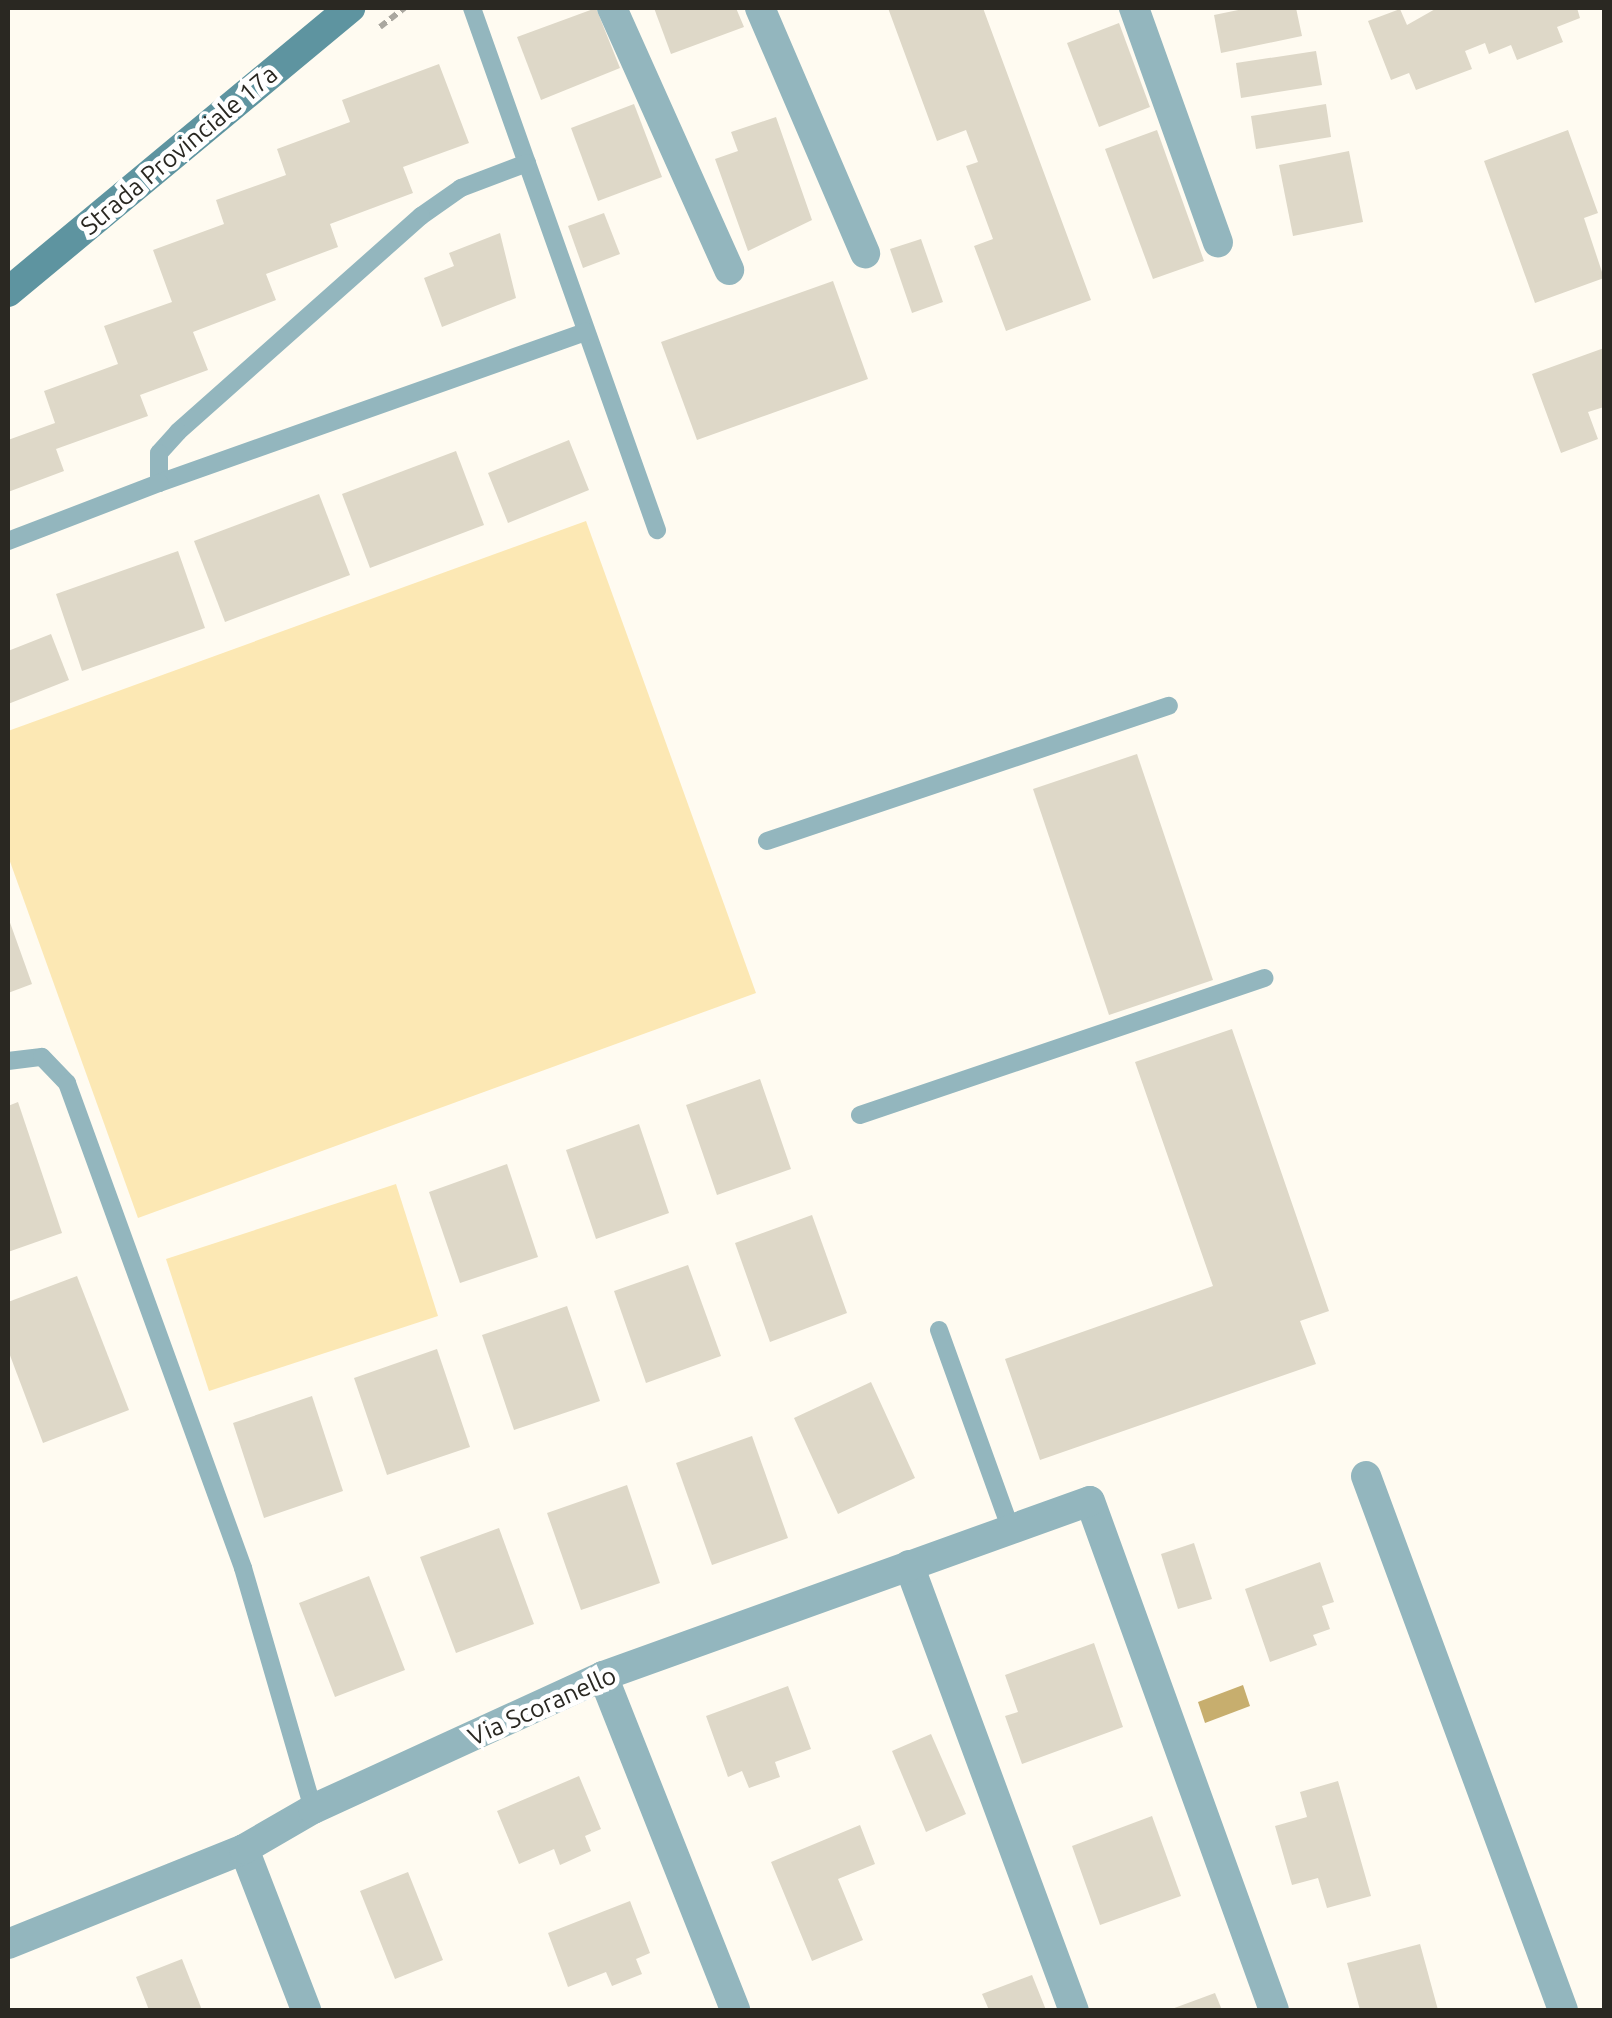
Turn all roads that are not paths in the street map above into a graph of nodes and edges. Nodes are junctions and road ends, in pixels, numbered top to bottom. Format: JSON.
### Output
{"nodes":[{"id":1,"x":350,"y":8,"type":"edge"},
{"id":2,"x":472,"y":8,"type":"edge"},
{"id":3,"x":612,"y":8,"type":"edge"},
{"id":4,"x":760,"y":8,"type":"edge"},
{"id":5,"x":1134,"y":8,"type":"edge"},
{"id":6,"x":527,"y":163,"type":"junction"},
{"id":7,"x":1218,"y":242,"type":"dead end"},
{"id":8,"x":864,"y":253,"type":"dead end"},
{"id":9,"x":729,"y":270,"type":"dead end"},
{"id":10,"x":8,"y":292,"type":"edge"},
{"id":11,"x":586,"y":332,"type":"junction"},
{"id":12,"x":159,"y":483,"type":"junction"},
{"id":13,"x":657,"y":530,"type":"dead end"},
{"id":14,"x":8,"y":541,"type":"edge"},
{"id":15,"x":1168,"y":706,"type":"dead end"},
{"id":16,"x":768,"y":841,"type":"dead end"},
{"id":17,"x":1264,"y":978,"type":"dead end"},
{"id":18,"x":8,"y":1060,"type":"edge"},
{"id":19,"x":860,"y":1115,"type":"dead end"},
{"id":20,"x":939,"y":1330,"type":"dead end"},
{"id":21,"x":1366,"y":1476,"type":"dead end"},
{"id":22,"x":1011,"y":1530,"type":"junction"},
{"id":23,"x":909,"y":1565,"type":"junction"},
{"id":24,"x":603,"y":1676,"type":"junction"},
{"id":25,"x":314,"y":1809,"type":"junction"},
{"id":26,"x":244,"y":1849,"type":"junction"},
{"id":27,"x":8,"y":1944,"type":"edge"},
{"id":28,"x":306,"y":2010,"type":"edge"},
{"id":29,"x":735,"y":2010,"type":"edge"},
{"id":30,"x":1074,"y":2010,"type":"edge"},
{"id":31,"x":1274,"y":2010,"type":"edge"},
{"id":32,"x":1563,"y":2010,"type":"edge"}],
"edges":[{"from":1,"to":10,"type":"main road","name":"Strada Provinciale 17a"},
{"from":2,"to":6,"type":"lane"},
{"from":3,"to":9,"type":"street"},
{"from":4,"to":8,"type":"street"},
{"from":5,"to":7,"type":"street"},
{"from":6,"to":11,"type":"lane"},
{"from":6,"to":12,"type":"lane"},
{"from":11,"to":12,"type":"lane"},
{"from":11,"to":13,"type":"lane"},
{"from":12,"to":14,"type":"lane"},
{"from":15,"to":16,"type":"lane"},
{"from":17,"to":19,"type":"lane"},
{"from":18,"to":25,"type":"lane"},
{"from":20,"to":22,"type":"lane"},
{"from":21,"to":32,"type":"street"},
{"from":22,"to":23,"type":"street","name":"Via Scoranello"},
{"from":22,"to":31,"type":"street","name":"Via Scoranello"},
{"from":23,"to":24,"type":"street","name":"Via Scoranello"},
{"from":23,"to":30,"type":"street"},
{"from":24,"to":25,"type":"street","name":"Via Scoranello"},
{"from":24,"to":29,"type":"street"},
{"from":25,"to":26,"type":"street","name":"Via Scoranello"},
{"from":26,"to":27,"type":"street","name":"Via Scoranello"},
{"from":26,"to":28,"type":"street"}]}
